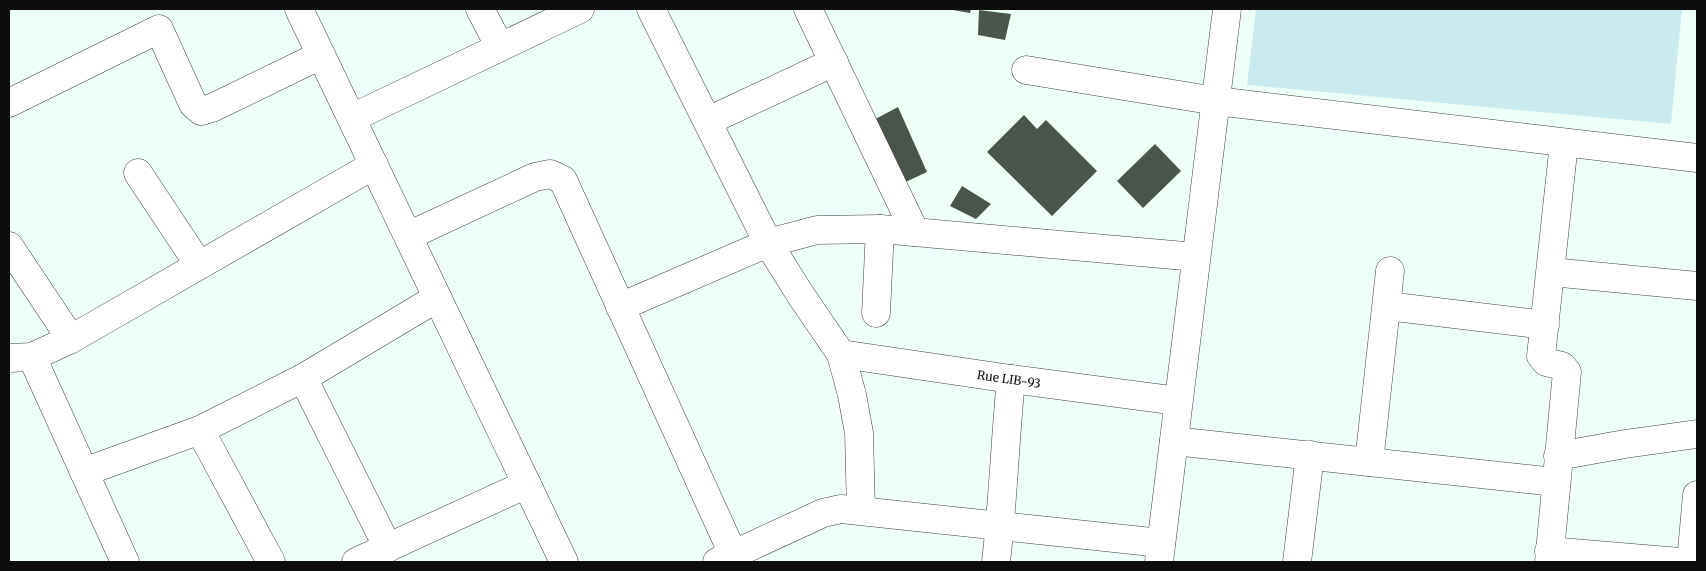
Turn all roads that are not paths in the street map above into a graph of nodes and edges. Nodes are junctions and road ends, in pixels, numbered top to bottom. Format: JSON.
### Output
{"nodes":[{"id":1,"x":299,"y":9,"type":"edge"},
{"id":2,"x":480,"y":9,"type":"edge"},
{"id":3,"x":580,"y":9,"type":"edge"},
{"id":4,"x":651,"y":9,"type":"edge"},
{"id":5,"x":808,"y":9,"type":"edge"},
{"id":6,"x":1226,"y":9,"type":"edge"},
{"id":7,"x":157,"y":19,"type":"edge"},
{"id":8,"x":500,"y":47,"type":"junction"},
{"id":9,"x":321,"y":54,"type":"junction"},
{"id":10,"x":834,"y":62,"type":"junction"},
{"id":11,"x":1026,"y":70,"type":"dead end"},
{"id":12,"x":1216,"y":100,"type":"junction"},
{"id":13,"x":9,"y":104,"type":"edge"},
{"id":14,"x":352,"y":118,"type":"junction"},
{"id":15,"x":708,"y":121,"type":"junction"},
{"id":16,"x":1564,"y":143,"type":"junction"},
{"id":17,"x":1697,"y":158,"type":"edge"},
{"id":18,"x":374,"y":166,"type":"junction"},
{"id":19,"x":138,"y":173,"type":"dead end"},
{"id":20,"x":880,"y":229,"type":"junction"},
{"id":21,"x":915,"y":232,"type":"junction"},
{"id":22,"x":408,"y":236,"type":"junction"},
{"id":23,"x":768,"y":243,"type":"junction"},
{"id":24,"x":9,"y":246,"type":"edge"},
{"id":25,"x":1196,"y":257,"type":"junction"},
{"id":26,"x":199,"y":265,"type":"junction"},
{"id":27,"x":1390,"y":271,"type":"dead end"},
{"id":28,"x":1551,"y":272,"type":"junction"},
{"id":29,"x":1697,"y":286,"type":"edge"},
{"id":30,"x":437,"y":298,"type":"junction"},
{"id":31,"x":1386,"y":306,"type":"junction"},
{"id":32,"x":620,"y":307,"type":"junction"},
{"id":33,"x":876,"y":313,"type":"dead end"},
{"id":34,"x":1545,"y":325,"type":"junction"},
{"id":35,"x":71,"y":339,"type":"junction"},
{"id":36,"x":841,"y":354,"type":"junction"},
{"id":37,"x":20,"y":358,"type":"edge"},
{"id":38,"x":303,"y":378,"type":"junction"},
{"id":39,"x":1010,"y":379,"type":"junction"},
{"id":40,"x":1178,"y":401,"type":"junction"},
{"id":41,"x":200,"y":430,"type":"junction"},
{"id":42,"x":1697,"y":434,"type":"edge"},
{"id":43,"x":1174,"y":441,"type":"junction"},
{"id":44,"x":1310,"y":455,"type":"junction"},
{"id":45,"x":1369,"y":462,"type":"junction"},
{"id":46,"x":1557,"y":469,"type":"junction"},
{"id":47,"x":84,"y":472,"type":"junction"},
{"id":48,"x":526,"y":484,"type":"junction"},
{"id":49,"x":1697,"y":495,"type":"edge"},
{"id":50,"x":861,"y":510,"type":"junction"},
{"id":51,"x":1000,"y":525,"type":"junction"},
{"id":52,"x":388,"y":548,"type":"junction"},
{"id":53,"x":1160,"y":552,"type":"edge"},
{"id":54,"x":1549,"y":557,"type":"edge"},
{"id":55,"x":725,"y":558,"type":"edge"},
{"id":56,"x":125,"y":562,"type":"edge"},
{"id":57,"x":271,"y":562,"type":"edge"},
{"id":58,"x":356,"y":562,"type":"edge"},
{"id":59,"x":564,"y":562,"type":"edge"},
{"id":60,"x":996,"y":562,"type":"edge"},
{"id":61,"x":1297,"y":562,"type":"edge"},
{"id":62,"x":1680,"y":562,"type":"edge"},
{"id":63,"x":1691,"y":562,"type":"edge"}],
"edges":[{"from":1,"to":9,"type":"street"},
{"from":2,"to":8,"type":"street"},
{"from":3,"to":8,"type":"street"},
{"from":4,"to":15,"type":"street"},
{"from":5,"to":10,"type":"street"},
{"from":6,"to":12,"type":"street"},
{"from":7,"to":9,"type":"street"},
{"from":7,"to":13,"type":"street"},
{"from":8,"to":14,"type":"street"},
{"from":9,"to":14,"type":"street"},
{"from":10,"to":15,"type":"street"},
{"from":10,"to":21,"type":"street"},
{"from":11,"to":12,"type":"street"},
{"from":12,"to":16,"type":"street"},
{"from":12,"to":25,"type":"street"},
{"from":14,"to":18,"type":"street"},
{"from":15,"to":23,"type":"street"},
{"from":16,"to":17,"type":"street"},
{"from":16,"to":28,"type":"street"},
{"from":18,"to":22,"type":"street"},
{"from":18,"to":26,"type":"street"},
{"from":19,"to":26,"type":"street"},
{"from":20,"to":21,"type":"street"},
{"from":20,"to":23,"type":"street"},
{"from":20,"to":33,"type":"street"},
{"from":21,"to":25,"type":"street"},
{"from":22,"to":30,"type":"street"},
{"from":22,"to":32,"type":"street"},
{"from":23,"to":32,"type":"street"},
{"from":23,"to":36,"type":"street"},
{"from":24,"to":35,"type":"street"},
{"from":25,"to":40,"type":"street"},
{"from":26,"to":35,"type":"street"},
{"from":27,"to":31,"type":"street"},
{"from":28,"to":29,"type":"street"},
{"from":28,"to":34,"type":"street"},
{"from":30,"to":38,"type":"street"},
{"from":30,"to":48,"type":"street"},
{"from":31,"to":34,"type":"street"},
{"from":31,"to":45,"type":"street"},
{"from":32,"to":55,"type":"street"},
{"from":34,"to":46,"type":"street"},
{"from":35,"to":37,"type":"street"},
{"from":36,"to":39,"type":"street","name":"Rue LIB-93"},
{"from":36,"to":50,"type":"street"},
{"from":37,"to":47,"type":"street"},
{"from":38,"to":41,"type":"street"},
{"from":38,"to":52,"type":"street"},
{"from":39,"to":40,"type":"street","name":"Rue LIB-93"},
{"from":39,"to":51,"type":"street"},
{"from":40,"to":43,"type":"street"},
{"from":41,"to":47,"type":"street"},
{"from":41,"to":57,"type":"street"},
{"from":42,"to":46,"type":"street"},
{"from":43,"to":44,"type":"street"},
{"from":43,"to":53,"type":"street"},
{"from":44,"to":45,"type":"street"},
{"from":44,"to":61,"type":"street"},
{"from":45,"to":46,"type":"street"},
{"from":46,"to":54,"type":"street"},
{"from":47,"to":56,"type":"street"},
{"from":48,"to":52,"type":"street"},
{"from":48,"to":59,"type":"street"},
{"from":49,"to":63,"type":"street"},
{"from":50,"to":51,"type":"street"},
{"from":50,"to":55,"type":"street"},
{"from":51,"to":53,"type":"street"},
{"from":51,"to":60,"type":"street"},
{"from":52,"to":58,"type":"street"},
{"from":54,"to":62,"type":"street"}]}
